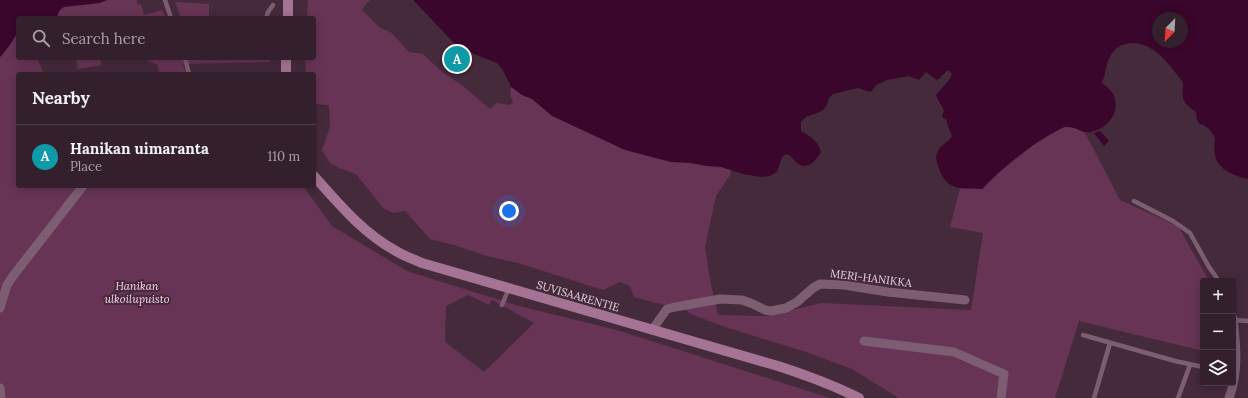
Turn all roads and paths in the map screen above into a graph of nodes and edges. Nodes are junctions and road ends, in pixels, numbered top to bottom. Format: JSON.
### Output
{"nodes":[{"id":1,"x":165,"y":0,"type":"edge"},
{"id":2,"x":288,"y":0,"type":"edge"},
{"id":3,"x":273,"y":5,"type":"dead end"},
{"id":4,"x":170,"y":16,"type":"edge"},
{"id":5,"x":267,"y":16,"type":"edge"},
{"id":6,"x":288,"y":16,"type":"edge"},
{"id":7,"x":186,"y":60,"type":"edge"},
{"id":8,"x":286,"y":60,"type":"edge"},
{"id":9,"x":188,"y":72,"type":"edge"},
{"id":10,"x":286,"y":72,"type":"edge"},
{"id":11,"x":316,"y":178,"type":"edge"},
{"id":12,"x":81,"y":188,"type":"edge"},
{"id":13,"x":1134,"y":201,"type":"dead end"},
{"id":14,"x":1217,"y":278,"type":"edge"},
{"id":15,"x":509,"y":288,"type":"junction"},
{"id":16,"x":965,"y":300,"type":"dead end"},
{"id":17,"x":502,"y":305,"type":"dead end"},
{"id":18,"x":0,"y":308,"type":"edge"},
{"id":19,"x":1236,"y":319,"type":"edge"},
{"id":20,"x":1248,"y":321,"type":"edge"},
{"id":21,"x":652,"y":330,"type":"junction"},
{"id":22,"x":1083,"y":335,"type":"dead end"},
{"id":23,"x":864,"y":341,"type":"dead end"},
{"id":24,"x":1110,"y":343,"type":"junction"},
{"id":25,"x":1235,"y":350,"type":"edge"},
{"id":26,"x":1190,"y":365,"type":"junction"},
{"id":27,"x":1200,"y":367,"type":"edge"},
{"id":28,"x":0,"y":388,"type":"edge"},
{"id":29,"x":1,"y":398,"type":"edge"},
{"id":30,"x":859,"y":398,"type":"edge"},
{"id":31,"x":1001,"y":398,"type":"edge"},
{"id":32,"x":1094,"y":398,"type":"edge"},
{"id":33,"x":1178,"y":398,"type":"edge"},
{"id":34,"x":1229,"y":398,"type":"edge"}],
"edges":[{"from":1,"to":4,"type":"lane"},
{"from":2,"to":6,"type":"street"},
{"from":3,"to":5,"type":"lane"},
{"from":7,"to":9,"type":"lane"},
{"from":8,"to":10,"type":"street"},
{"from":11,"to":15,"type":"street","name":"SUVISAARENTIE"},
{"from":12,"to":18,"type":"street"},
{"from":13,"to":14,"type":"lane"},
{"from":15,"to":17,"type":"lane"},
{"from":15,"to":21,"type":"street","name":"SUVISAARENTIE"},
{"from":16,"to":21,"type":"street","name":"MERI-HANIKKA"},
{"from":19,"to":20,"type":"lane"},
{"from":21,"to":30,"type":"street","name":"SUVISAARENTIE"},
{"from":22,"to":24,"type":"lane"},
{"from":23,"to":31,"type":"street"},
{"from":24,"to":26,"type":"lane"},
{"from":24,"to":32,"type":"lane"},
{"from":25,"to":34,"type":"street"},
{"from":26,"to":27,"type":"lane"},
{"from":26,"to":33,"type":"lane"},
{"from":28,"to":29,"type":"street"}]}
